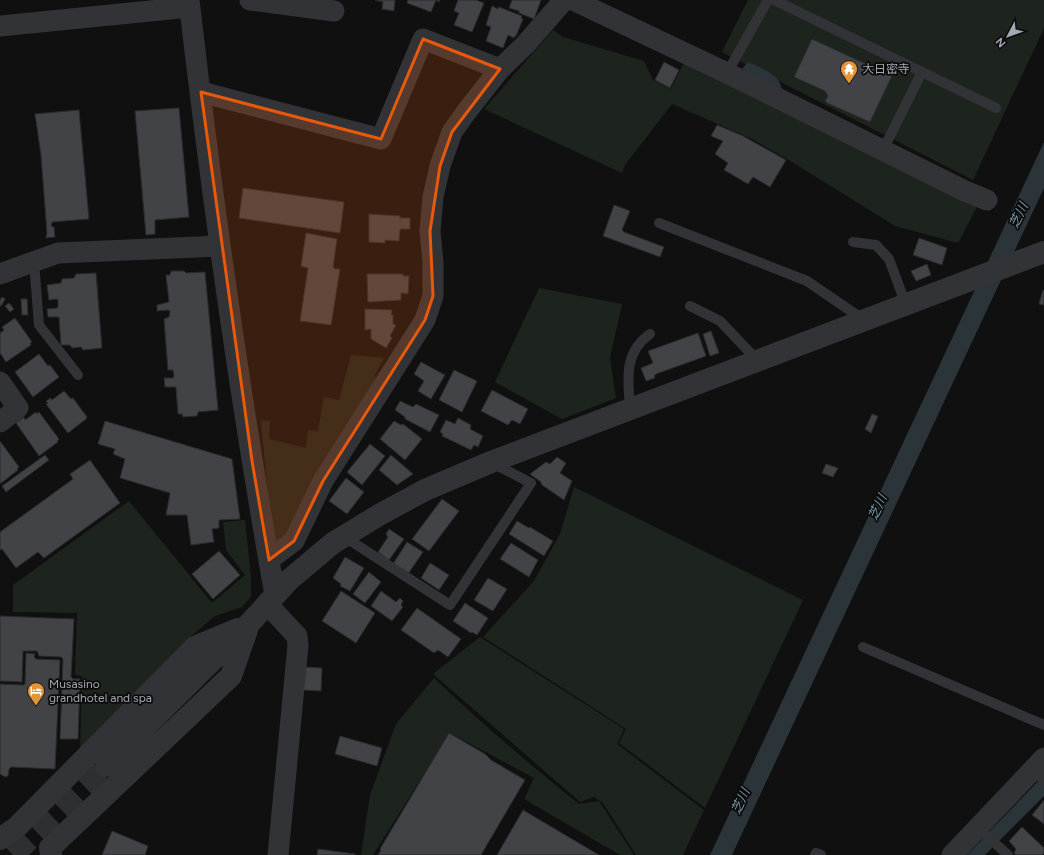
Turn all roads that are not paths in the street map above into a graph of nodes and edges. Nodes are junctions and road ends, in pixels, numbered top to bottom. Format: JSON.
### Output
{"nodes":[{"id":1,"x":250,"y":0,"type":"edge"},
{"id":2,"x":564,"y":0,"type":"edge"},
{"id":3,"x":573,"y":0,"type":"edge"},
{"id":4,"x":768,"y":0,"type":"edge"},
{"id":5,"x":774,"y":0,"type":"edge"},
{"id":6,"x":189,"y":4,"type":"edge"},
{"id":7,"x":334,"y":11,"type":"dead end"},
{"id":8,"x":0,"y":26,"type":"edge"},
{"id":9,"x":500,"y":69,"type":"junction"},
{"id":10,"x":922,"y":72,"type":"junction"},
{"id":11,"x":727,"y":73,"type":"junction"},
{"id":12,"x":201,"y":92,"type":"junction"},
{"id":13,"x":996,"y":108,"type":"dead end"},
{"id":14,"x":883,"y":150,"type":"junction"},
{"id":15,"x":986,"y":200,"type":"dead end"},
{"id":16,"x":659,"y":223,"type":"dead end"},
{"id":17,"x":853,"y":242,"type":"dead end"},
{"id":18,"x":220,"y":246,"type":"junction"},
{"id":19,"x":1040,"y":254,"type":"edge"},
{"id":20,"x":34,"y":262,"type":"junction"},
{"id":21,"x":0,"y":274,"type":"edge"},
{"id":22,"x":906,"y":305,"type":"junction"},
{"id":23,"x":690,"y":306,"type":"dead end"},
{"id":24,"x":864,"y":320,"type":"junction"},
{"id":25,"x":650,"y":334,"type":"dead end"},
{"id":26,"x":758,"y":361,"type":"junction"},
{"id":27,"x":78,"y":375,"type":"dead end"},
{"id":28,"x":0,"y":382,"type":"edge"},
{"id":29,"x":630,"y":409,"type":"junction"},
{"id":30,"x":0,"y":422,"type":"edge"},
{"id":31,"x":491,"y":462,"type":"junction"},
{"id":32,"x":343,"y":536,"type":"junction"},
{"id":33,"x":269,"y":560,"type":"junction"},
{"id":34,"x":271,"y":599,"type":"junction"},
{"id":35,"x":248,"y":625,"type":"junction"},
{"id":36,"x":863,"y":647,"type":"dead end"},
{"id":37,"x":1044,"y":725,"type":"edge"},
{"id":38,"x":106,"y":766,"type":"tunnel mouth"},
{"id":39,"x":1039,"y":770,"type":"edge"},
{"id":40,"x":979,"y":829,"type":"junction"},
{"id":41,"x":0,"y":839,"type":"edge"},
{"id":42,"x":1004,"y":852,"type":"edge"},
{"id":43,"x":51,"y":855,"type":"edge"},
{"id":44,"x":278,"y":855,"type":"edge"},
{"id":45,"x":815,"y":855,"type":"edge"},
{"id":46,"x":821,"y":855,"type":"edge"},
{"id":47,"x":952,"y":855,"type":"edge"}],
"edges":[{"from":1,"to":7,"type":"street"},
{"from":2,"to":9,"type":"street"},
{"from":3,"to":11,"type":"street"},
{"from":4,"to":11,"type":"lane"},
{"from":5,"to":10,"type":"lane"},
{"from":6,"to":8,"type":"street"},
{"from":6,"to":12,"type":"street"},
{"from":9,"to":12,"type":"street"},
{"from":9,"to":33,"type":"street"},
{"from":10,"to":13,"type":"lane"},
{"from":10,"to":14,"type":"lane"},
{"from":11,"to":14,"type":"street"},
{"from":12,"to":18,"type":"street"},
{"from":14,"to":15,"type":"street"},
{"from":16,"to":24,"type":"lane"},
{"from":17,"to":22,"type":"lane"},
{"from":18,"to":20,"type":"street"},
{"from":18,"to":33,"type":"street"},
{"from":19,"to":22,"type":"street"},
{"from":20,"to":21,"type":"street"},
{"from":20,"to":27,"type":"lane"},
{"from":22,"to":24,"type":"street"},
{"from":23,"to":26,"type":"lane"},
{"from":24,"to":26,"type":"street"},
{"from":25,"to":29,"type":"lane"},
{"from":26,"to":29,"type":"street"},
{"from":28,"to":30,"type":"street"},
{"from":29,"to":31,"type":"street"},
{"from":31,"to":32,"type":"street"},
{"from":31,"to":32,"type":"lane"},
{"from":32,"to":34,"type":"street"},
{"from":33,"to":34,"type":"street"},
{"from":34,"to":35,"type":"street"},
{"from":34,"to":44,"type":"street"},
{"from":35,"to":38,"type":"street"},
{"from":35,"to":41,"type":"street"},
{"from":35,"to":43,"type":"street"},
{"from":36,"to":37,"type":"lane"},
{"from":39,"to":40,"type":"street"},
{"from":40,"to":42,"type":"lane"},
{"from":40,"to":47,"type":"street"},
{"from":45,"to":46,"type":"lane"}]}
